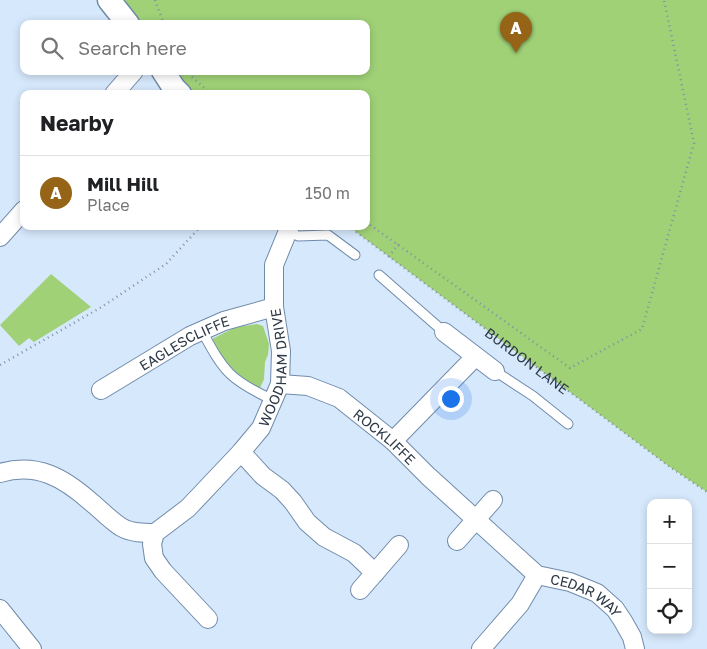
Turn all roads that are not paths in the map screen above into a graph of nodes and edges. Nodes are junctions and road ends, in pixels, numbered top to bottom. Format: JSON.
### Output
{"nodes":[{"id":1,"x":109,"y":0,"type":"edge"},
{"id":2,"x":125,"y":20,"type":"edge"},
{"id":3,"x":131,"y":75,"type":"edge"},
{"id":4,"x":165,"y":75,"type":"edge"},
{"id":5,"x":186,"y":85,"type":"edge"},
{"id":6,"x":117,"y":90,"type":"edge"},
{"id":7,"x":20,"y":214,"type":"edge"},
{"id":8,"x":288,"y":230,"type":"edge"},
{"id":9,"x":289,"y":230,"type":"edge"},
{"id":10,"x":0,"y":237,"type":"edge"},
{"id":11,"x":355,"y":255,"type":"dead end"},
{"id":12,"x":379,"y":275,"type":"dead end"},
{"id":13,"x":274,"y":307,"type":"junction"},
{"id":14,"x":202,"y":331,"type":"junction"},
{"id":15,"x":444,"y":332,"type":"joint"},
{"id":16,"x":475,"y":356,"type":"junction"},
{"id":17,"x":495,"y":371,"type":"joint"},
{"id":18,"x":101,"y":390,"type":"dead end"},
{"id":19,"x":276,"y":392,"type":"junction"},
{"id":20,"x":568,"y":424,"type":"dead end"},
{"id":21,"x":393,"y":441,"type":"junction"},
{"id":22,"x":241,"y":452,"type":"junction"},
{"id":23,"x":0,"y":473,"type":"edge"},
{"id":24,"x":493,"y":500,"type":"dead end"},
{"id":25,"x":475,"y":519,"type":"junction"},
{"id":26,"x":155,"y":533,"type":"junction"},
{"id":27,"x":457,"y":541,"type":"dead end"},
{"id":28,"x":399,"y":544,"type":"dead end"},
{"id":29,"x":375,"y":573,"type":"junction"},
{"id":30,"x":537,"y":575,"type":"junction"},
{"id":31,"x":360,"y":590,"type":"dead end"},
{"id":32,"x":0,"y":609,"type":"edge"},
{"id":33,"x":208,"y":618,"type":"dead end"},
{"id":34,"x":32,"y":649,"type":"edge"},
{"id":35,"x":481,"y":649,"type":"edge"},
{"id":36,"x":634,"y":649,"type":"edge"}],
"edges":[{"from":1,"to":2,"type":"street"},
{"from":3,"to":6,"type":"street"},
{"from":4,"to":5,"type":"street"},
{"from":7,"to":10,"type":"street"},
{"from":8,"to":13,"type":"street","name":"WOODHAM DRIVE"},
{"from":9,"to":11,"type":"lane"},
{"from":12,"to":15,"type":"lane"},
{"from":13,"to":14,"type":"street","name":"EAGLESCLIFFE"},
{"from":13,"to":19,"type":"street","name":"WOODHAM DRIVE"},
{"from":14,"to":18,"type":"street","name":"EAGLESCLIFFE"},
{"from":14,"to":19,"type":"lane"},
{"from":15,"to":16,"type":"street"},
{"from":16,"to":17,"type":"street"},
{"from":16,"to":21,"type":"street"},
{"from":17,"to":20,"type":"lane"},
{"from":19,"to":21,"type":"street","name":"ROCKLIFFE"},
{"from":19,"to":22,"type":"street","name":"WOODHAM DRIVE"},
{"from":21,"to":25,"type":"street","name":"ROCKLIFFE"},
{"from":22,"to":26,"type":"street","name":"WOODHAM DRIVE"},
{"from":22,"to":29,"type":"street"},
{"from":23,"to":26,"type":"street"},
{"from":24,"to":25,"type":"street"},
{"from":25,"to":27,"type":"street"},
{"from":25,"to":30,"type":"street","name":"CEDAR WAY"},
{"from":26,"to":33,"type":"street"},
{"from":28,"to":29,"type":"street"},
{"from":29,"to":31,"type":"street"},
{"from":30,"to":35,"type":"street"},
{"from":30,"to":36,"type":"street","name":"CEDAR WAY"},
{"from":32,"to":34,"type":"street"}]}
